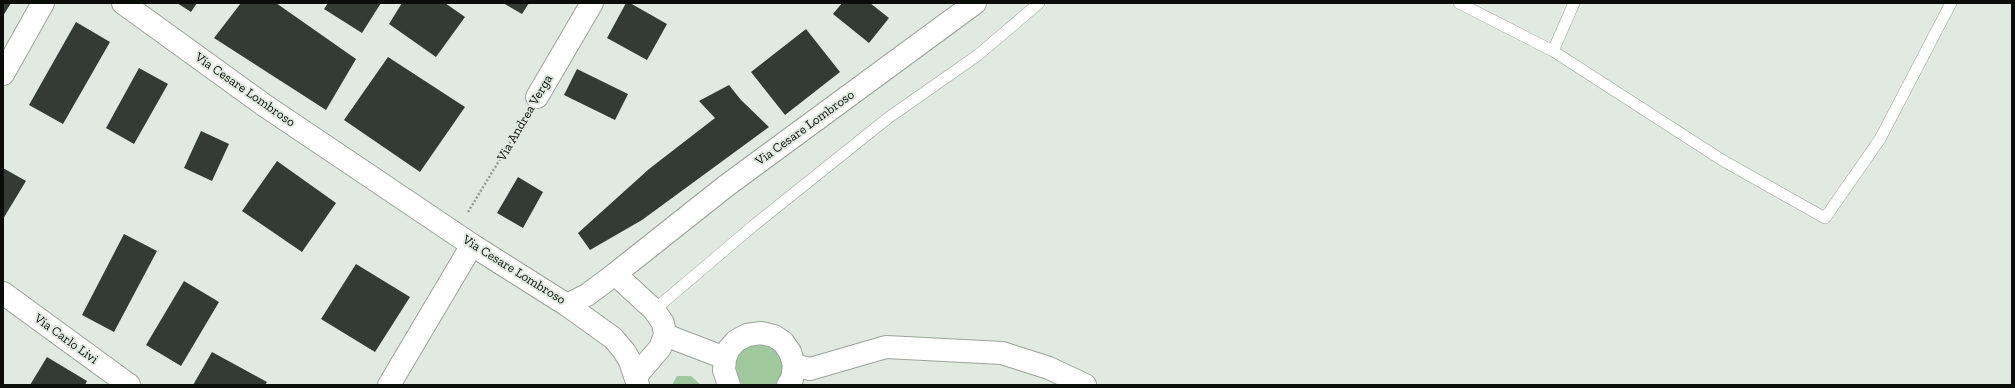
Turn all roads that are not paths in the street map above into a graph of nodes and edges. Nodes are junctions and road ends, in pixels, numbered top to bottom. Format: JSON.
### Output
{"nodes":[{"id":1,"x":43,"y":3,"type":"edge"},
{"id":2,"x":122,"y":3,"type":"edge"},
{"id":3,"x":592,"y":3,"type":"edge"},
{"id":4,"x":975,"y":3,"type":"edge"},
{"id":5,"x":1038,"y":3,"type":"edge"},
{"id":6,"x":1459,"y":3,"type":"edge"},
{"id":7,"x":1574,"y":3,"type":"edge"},
{"id":8,"x":1951,"y":3,"type":"edge"},
{"id":9,"x":1553,"y":51,"type":"junction"},
{"id":10,"x":3,"y":74,"type":"edge"},
{"id":11,"x":537,"y":97,"type":"road end"},
{"id":12,"x":464,"y":238,"type":"junction"},
{"id":13,"x":615,"y":274,"type":"junction"},
{"id":14,"x":3,"y":293,"type":"edge"},
{"id":15,"x":567,"y":305,"type":"junction"},
{"id":16,"x":654,"y":310,"type":"junction"},
{"id":17,"x":665,"y":335,"type":"junction"},
{"id":18,"x":725,"y":358,"type":"junction"},
{"id":19,"x":791,"y":375,"type":"edge"},
{"id":20,"x":637,"y":381,"type":"edge"},
{"id":21,"x":130,"y":385,"type":"edge"},
{"id":22,"x":389,"y":385,"type":"edge"},
{"id":23,"x":729,"y":385,"type":"edge"},
{"id":24,"x":1085,"y":385,"type":"edge"}],
"edges":[{"from":1,"to":10,"type":"street"},
{"from":2,"to":12,"type":"street","name":"Via Cesare Lombroso"},
{"from":3,"to":11,"type":"street","name":"Via Andrea Verga"},
{"from":4,"to":13,"type":"street","name":"Via Cesare Lombroso"},
{"from":5,"to":16,"type":"lane"},
{"from":6,"to":9,"type":"lane"},
{"from":7,"to":9,"type":"lane"},
{"from":8,"to":9,"type":"lane"},
{"from":12,"to":15,"type":"street","name":"Via Cesare Lombroso"},
{"from":12,"to":22,"type":"street"},
{"from":13,"to":15,"type":"street","name":"Via Cesare Lombroso"},
{"from":13,"to":16,"type":"street"},
{"from":14,"to":21,"type":"street","name":"Via Carlo Livi"},
{"from":15,"to":20,"type":"street"},
{"from":16,"to":17,"type":"street"},
{"from":17,"to":18,"type":"street"},
{"from":17,"to":20,"type":"street"},
{"from":18,"to":19,"type":"street"},
{"from":18,"to":23,"type":"street"},
{"from":19,"to":24,"type":"street"}]}
